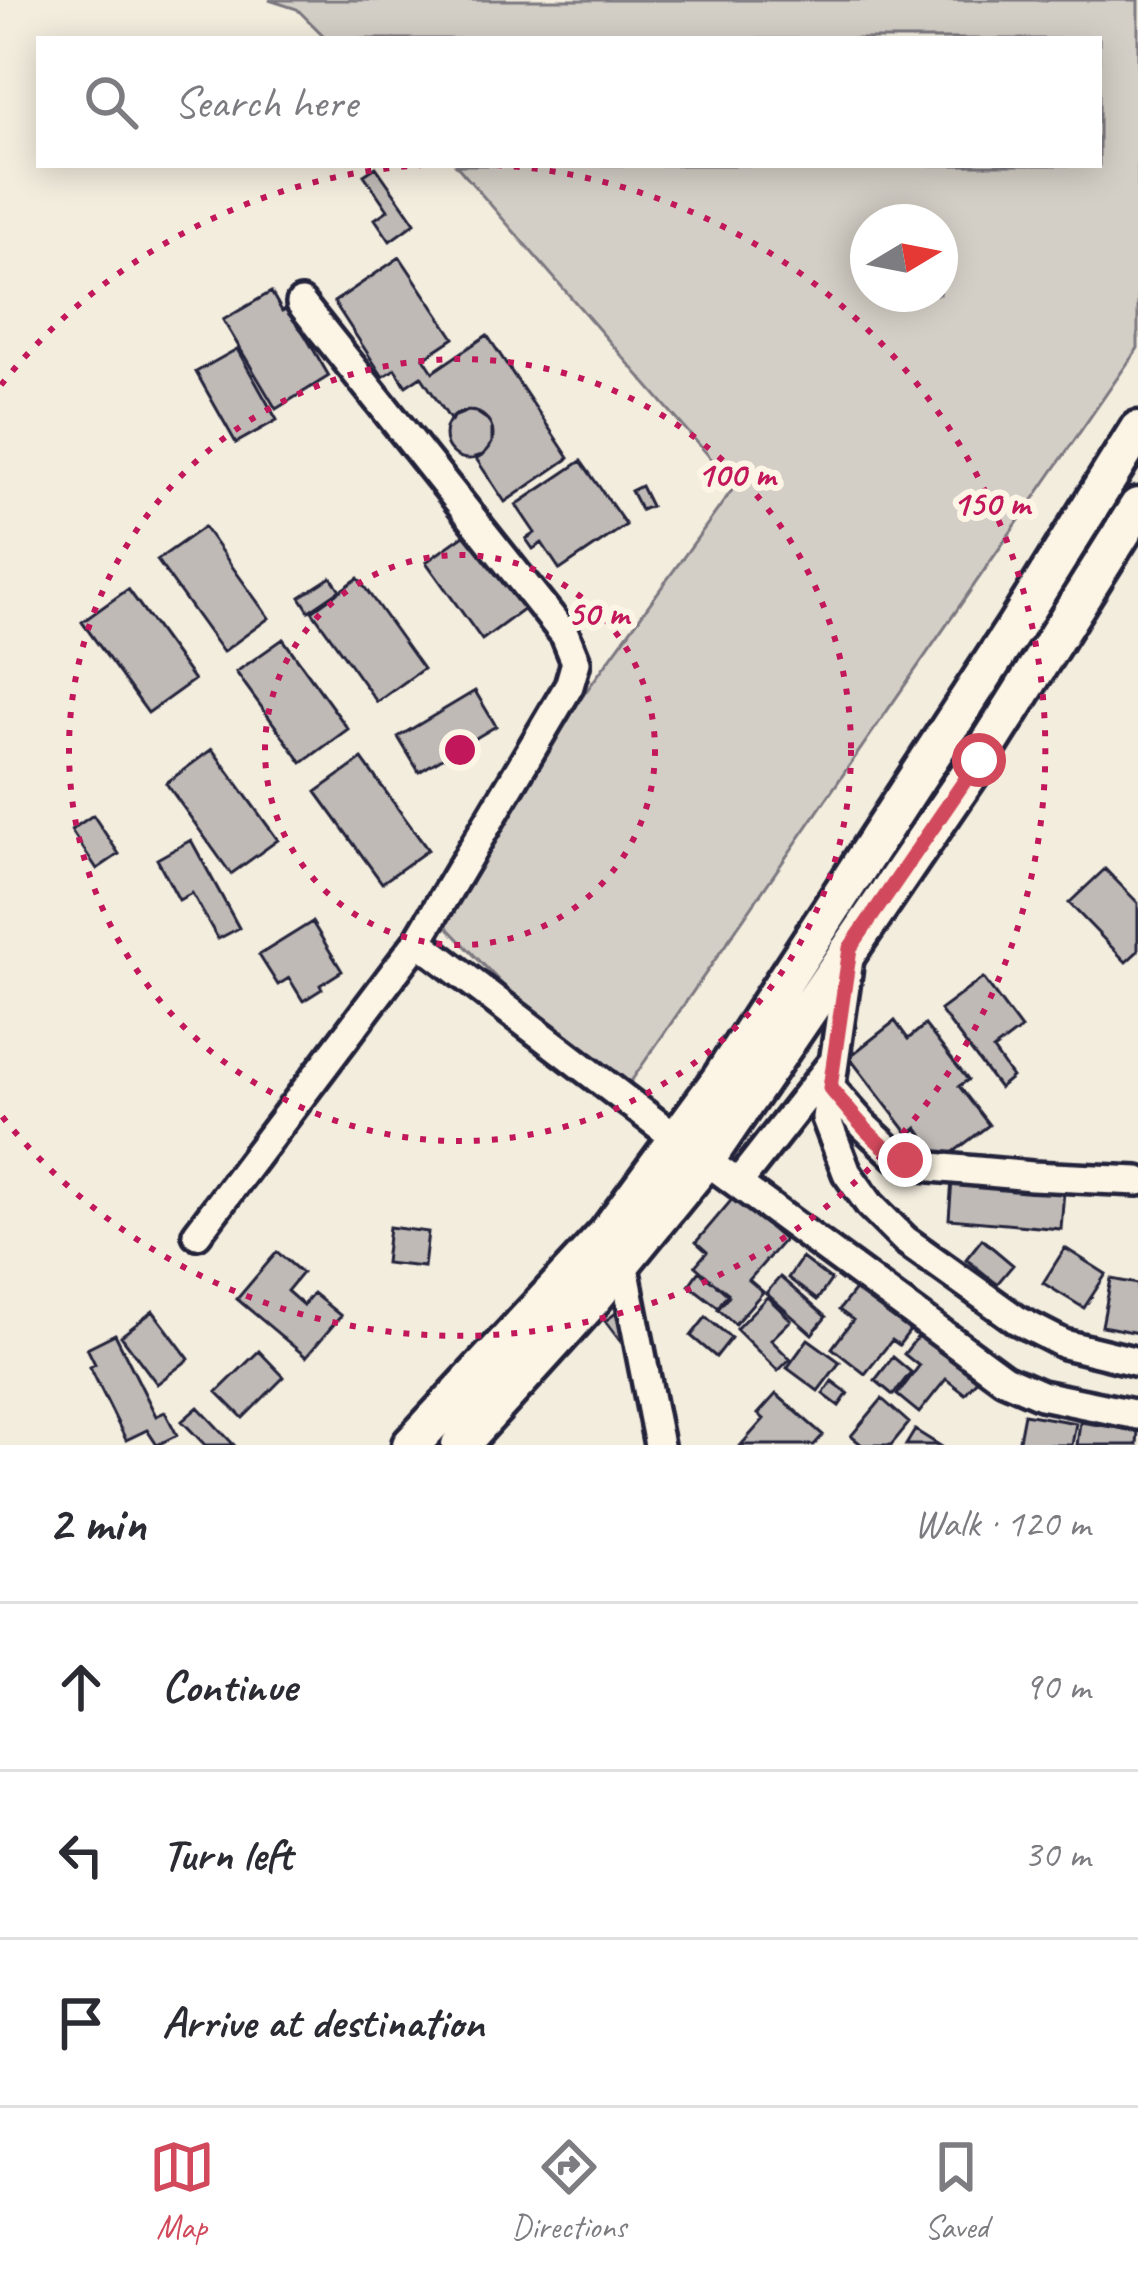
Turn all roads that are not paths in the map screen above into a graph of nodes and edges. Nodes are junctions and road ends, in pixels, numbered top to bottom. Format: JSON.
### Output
{"nodes":[{"id":1,"x":301,"y":303,"type":"dead end"},
{"id":2,"x":1138,"y":430,"type":"edge"},
{"id":3,"x":1138,"y":507,"type":"edge"},
{"id":4,"x":418,"y":940,"type":"junction"},
{"id":5,"x":850,"y":948,"type":"junction"},
{"id":6,"x":831,"y":1075,"type":"junction"},
{"id":7,"x":692,"y":1149,"type":"junction"},
{"id":8,"x":1138,"y":1181,"type":"edge"},
{"id":9,"x":738,"y":1183,"type":"junction"},
{"id":10,"x":196,"y":1234,"type":"dead end"},
{"id":11,"x":622,"y":1262,"type":"junction"},
{"id":12,"x":1138,"y":1362,"type":"edge"},
{"id":13,"x":1138,"y":1414,"type":"edge"},
{"id":14,"x":411,"y":1445,"type":"edge"},
{"id":15,"x":460,"y":1445,"type":"edge"},
{"id":16,"x":658,"y":1445,"type":"edge"}],
"edges":[{"from":1,"to":4,"type":"street"},
{"from":2,"to":7,"type":"main road"},
{"from":3,"to":5,"type":"main road"},
{"from":4,"to":7,"type":"street"},
{"from":4,"to":10,"type":"street"},
{"from":5,"to":6,"type":"street"},
{"from":5,"to":7,"type":"main road"},
{"from":6,"to":8,"type":"street"},
{"from":6,"to":9,"type":"street"},
{"from":6,"to":12,"type":"street"},
{"from":7,"to":9,"type":"street"},
{"from":7,"to":11,"type":"main road"},
{"from":7,"to":14,"type":"main road"},
{"from":9,"to":13,"type":"street"},
{"from":11,"to":15,"type":"main road"},
{"from":11,"to":16,"type":"street"}]}
